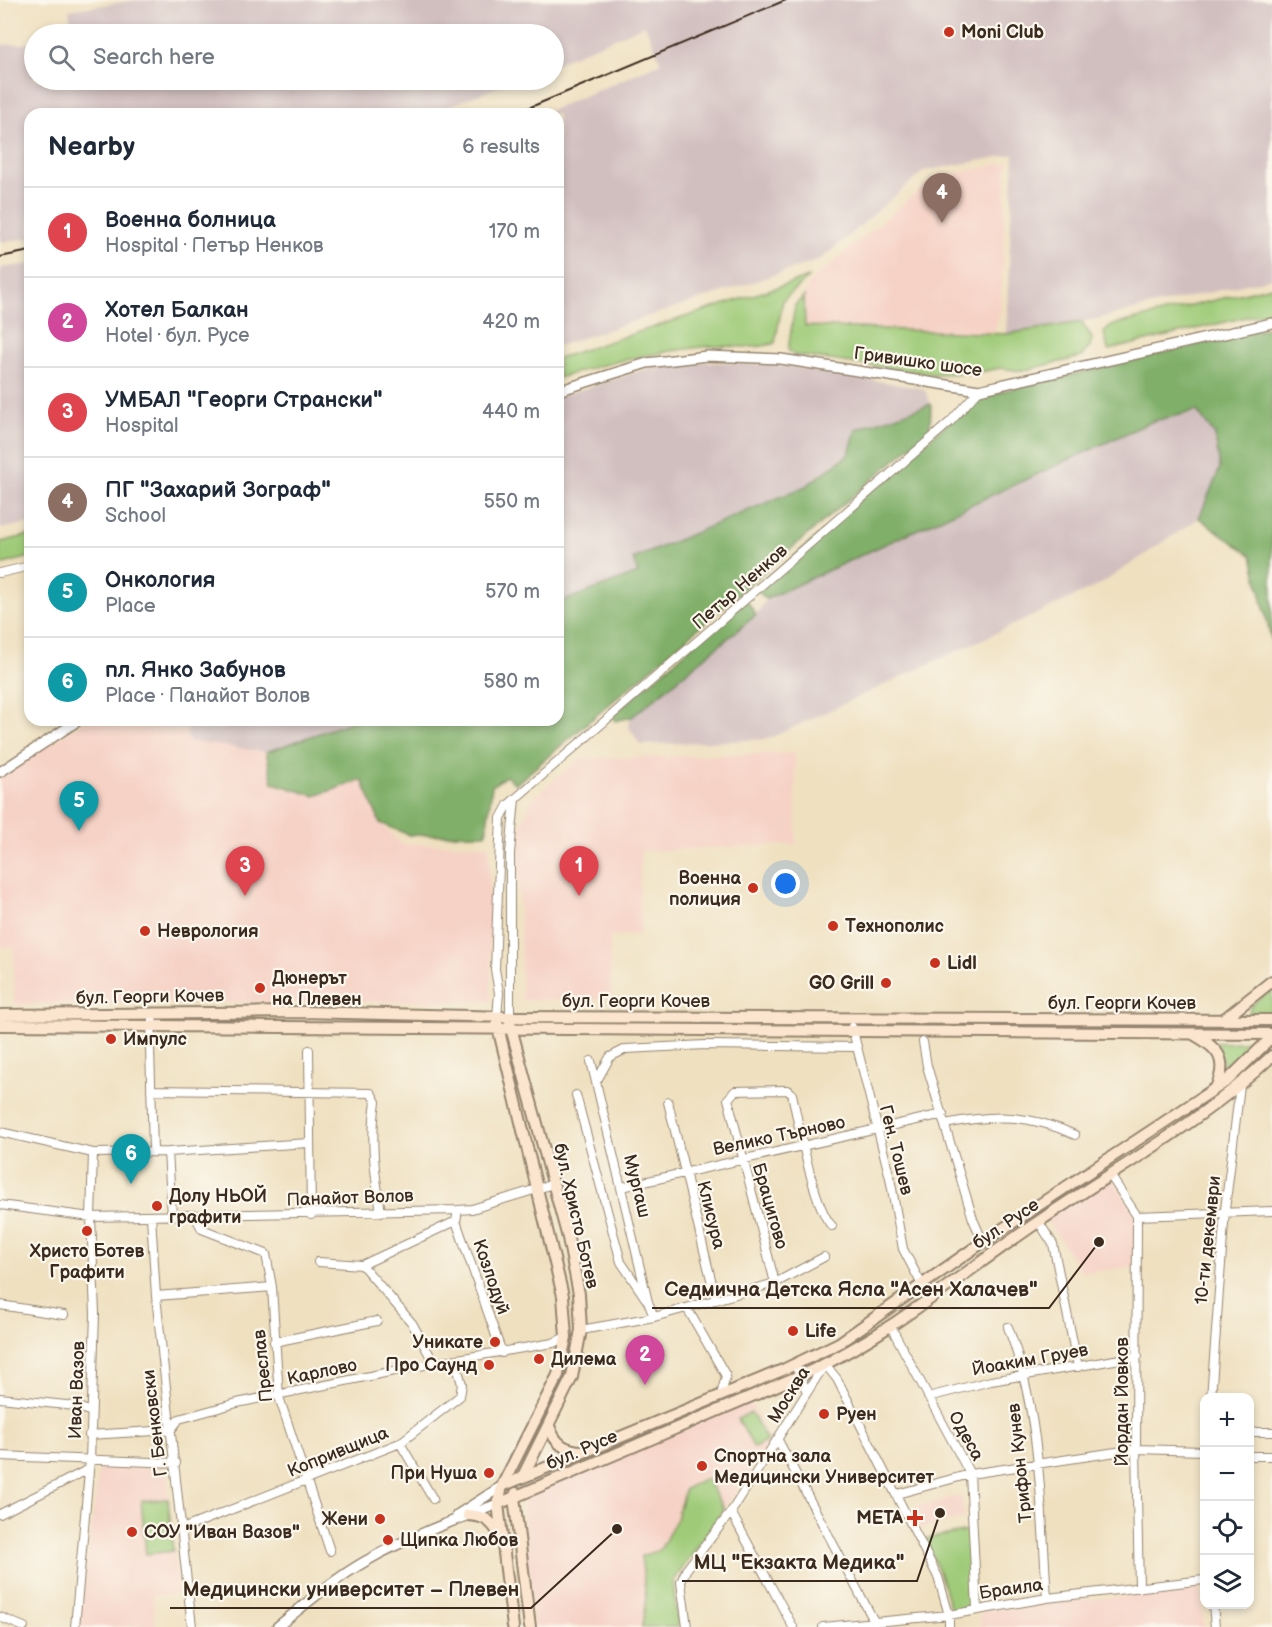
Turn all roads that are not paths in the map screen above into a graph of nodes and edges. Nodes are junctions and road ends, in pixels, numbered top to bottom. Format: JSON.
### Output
{"nodes":[{"id":1,"x":1272,"y":323,"type":"edge"},
{"id":2,"x":564,"y":389,"type":"edge"},
{"id":3,"x":979,"y":390,"type":"junction"},
{"id":4,"x":24,"y":567,"type":"edge"},
{"id":5,"x":0,"y":573,"type":"edge"},
{"id":6,"x":70,"y":726,"type":"edge"},
{"id":7,"x":0,"y":772,"type":"edge"},
{"id":8,"x":515,"y":799,"type":"junction"},
{"id":9,"x":1272,"y":981,"type":"edge"},
{"id":10,"x":0,"y":1015,"type":"edge"},
{"id":11,"x":496,"y":1017,"type":"junction"},
{"id":12,"x":510,"y":1017,"type":"junction"},
{"id":13,"x":851,"y":1018,"type":"junction"},
{"id":14,"x":153,"y":1019,"type":"junction"},
{"id":15,"x":1223,"y":1020,"type":"junction"},
{"id":16,"x":1272,"y":1020,"type":"edge"},
{"id":17,"x":0,"y":1025,"type":"edge"},
{"id":18,"x":497,"y":1030,"type":"junction"},
{"id":19,"x":511,"y":1030,"type":"junction"},
{"id":20,"x":770,"y":1031,"type":"junction"},
{"id":21,"x":852,"y":1032,"type":"junction"},
{"id":22,"x":1193,"y":1034,"type":"junction"},
{"id":23,"x":1272,"y":1036,"type":"edge"},
{"id":24,"x":923,"y":1042,"type":"dead end"},
{"id":25,"x":791,"y":1046,"type":"junction"},
{"id":26,"x":855,"y":1047,"type":"junction"},
{"id":27,"x":309,"y":1050,"type":"dead end"},
{"id":28,"x":1272,"y":1056,"type":"edge"},
{"id":29,"x":591,"y":1061,"type":"dead end"},
{"id":30,"x":596,"y":1082,"type":"junction"},
{"id":31,"x":1240,"y":1085,"type":"junction"},
{"id":32,"x":1216,"y":1088,"type":"junction"},
{"id":33,"x":151,"y":1090,"type":"junction"},
{"id":34,"x":308,"y":1091,"type":"junction"},
{"id":35,"x":576,"y":1095,"type":"dead end"},
{"id":36,"x":668,"y":1102,"type":"dead end"},
{"id":37,"x":942,"y":1114,"type":"junction"},
{"id":38,"x":945,"y":1124,"type":"junction"},
{"id":39,"x":875,"y":1130,"type":"junction"},
{"id":40,"x":0,"y":1132,"type":"edge"},
{"id":41,"x":1075,"y":1135,"type":"dead end"},
{"id":42,"x":309,"y":1143,"type":"junction"},
{"id":43,"x":802,"y":1146,"type":"junction"},
{"id":44,"x":153,"y":1150,"type":"junction"},
{"id":45,"x":168,"y":1152,"type":"junction"},
{"id":46,"x":93,"y":1153,"type":"junction"},
{"id":47,"x":742,"y":1159,"type":"junction"},
{"id":48,"x":685,"y":1172,"type":"junction"},
{"id":49,"x":1110,"y":1174,"type":"junction"},
{"id":50,"x":553,"y":1184,"type":"junction"},
{"id":51,"x":622,"y":1188,"type":"junction"},
{"id":52,"x":537,"y":1189,"type":"junction"},
{"id":53,"x":0,"y":1205,"type":"edge"},
{"id":54,"x":458,"y":1210,"type":"junction"},
{"id":55,"x":1225,"y":1210,"type":"junction"},
{"id":56,"x":1272,"y":1211,"type":"edge"},
{"id":57,"x":381,"y":1212,"type":"junction"},
{"id":58,"x":311,"y":1215,"type":"junction"},
{"id":59,"x":152,"y":1216,"type":"junction"},
{"id":60,"x":172,"y":1216,"type":"junction"},
{"id":61,"x":195,"y":1216,"type":"junction"},
{"id":62,"x":1137,"y":1216,"type":"junction"},
{"id":63,"x":91,"y":1217,"type":"junction"},
{"id":64,"x":456,"y":1221,"type":"junction"},
{"id":65,"x":1038,"y":1221,"type":"junction"},
{"id":66,"x":832,"y":1226,"type":"dead end"},
{"id":67,"x":983,"y":1242,"type":"junction"},
{"id":68,"x":824,"y":1257,"type":"dead end"},
{"id":69,"x":318,"y":1262,"type":"dead end"},
{"id":70,"x":362,"y":1265,"type":"junction"},
{"id":71,"x":776,"y":1283,"type":"junction"},
{"id":72,"x":922,"y":1285,"type":"junction"},
{"id":73,"x":272,"y":1287,"type":"junction"},
{"id":74,"x":156,"y":1296,"type":"junction"},
{"id":75,"x":716,"y":1300,"type":"junction"},
{"id":76,"x":648,"y":1302,"type":"junction"},
{"id":77,"x":0,"y":1305,"type":"edge"},
{"id":78,"x":687,"y":1308,"type":"junction"},
{"id":79,"x":64,"y":1315,"type":"dead end"},
{"id":80,"x":654,"y":1317,"type":"junction"},
{"id":81,"x":376,"y":1321,"type":"dead end"},
{"id":82,"x":890,"y":1325,"type":"junction"},
{"id":83,"x":1008,"y":1327,"type":"dead end"},
{"id":84,"x":581,"y":1330,"type":"junction"},
{"id":85,"x":566,"y":1337,"type":"junction"},
{"id":86,"x":274,"y":1342,"type":"junction"},
{"id":87,"x":502,"y":1353,"type":"junction"},
{"id":88,"x":1138,"y":1356,"type":"junction"},
{"id":89,"x":455,"y":1360,"type":"junction"},
{"id":90,"x":434,"y":1363,"type":"junction"},
{"id":91,"x":825,"y":1364,"type":"junction"},
{"id":92,"x":1078,"y":1367,"type":"junction"},
{"id":93,"x":797,"y":1370,"type":"junction"},
{"id":94,"x":1025,"y":1375,"type":"junction"},
{"id":95,"x":807,"y":1392,"type":"junction"},
{"id":96,"x":1210,"y":1393,"type":"edge"},
{"id":97,"x":721,"y":1395,"type":"junction"},
{"id":98,"x":279,"y":1397,"type":"junction"},
{"id":99,"x":0,"y":1398,"type":"edge"},
{"id":100,"x":928,"y":1398,"type":"junction"},
{"id":101,"x":89,"y":1411,"type":"junction"},
{"id":102,"x":549,"y":1426,"type":"junction"},
{"id":103,"x":171,"y":1430,"type":"junction"},
{"id":104,"x":1254,"y":1432,"type":"edge"},
{"id":105,"x":1272,"y":1432,"type":"edge"},
{"id":106,"x":89,"y":1435,"type":"junction"},
{"id":107,"x":778,"y":1440,"type":"junction"},
{"id":108,"x":400,"y":1443,"type":"junction"},
{"id":109,"x":594,"y":1449,"type":"junction"},
{"id":110,"x":1136,"y":1449,"type":"junction"},
{"id":111,"x":1200,"y":1451,"type":"edge"},
{"id":112,"x":0,"y":1456,"type":"edge"},
{"id":113,"x":1254,"y":1456,"type":"edge"},
{"id":114,"x":1272,"y":1456,"type":"edge"},
{"id":115,"x":176,"y":1463,"type":"junction"},
{"id":116,"x":89,"y":1464,"type":"junction"},
{"id":117,"x":1038,"y":1465,"type":"junction"},
{"id":118,"x":970,"y":1474,"type":"junction"},
{"id":119,"x":522,"y":1477,"type":"junction"},
{"id":120,"x":306,"y":1481,"type":"junction"},
{"id":121,"x":502,"y":1486,"type":"junction"},
{"id":122,"x":897,"y":1494,"type":"junction"},
{"id":123,"x":514,"y":1497,"type":"junction"},
{"id":124,"x":433,"y":1499,"type":"dead end"},
{"id":125,"x":498,"y":1504,"type":"junction"},
{"id":126,"x":731,"y":1512,"type":"junction"},
{"id":127,"x":0,"y":1514,"type":"edge"},
{"id":128,"x":468,"y":1515,"type":"junction"},
{"id":129,"x":444,"y":1523,"type":"junction"},
{"id":130,"x":182,"y":1529,"type":"junction"},
{"id":131,"x":500,"y":1536,"type":"junction"},
{"id":132,"x":330,"y":1551,"type":"dead end"},
{"id":133,"x":1200,"y":1580,"type":"edge"},
{"id":134,"x":1139,"y":1588,"type":"junction"},
{"id":135,"x":1047,"y":1598,"type":"junction"},
{"id":136,"x":977,"y":1608,"type":"junction"},
{"id":137,"x":1213,"y":1609,"type":"edge"},
{"id":138,"x":949,"y":1614,"type":"junction"},
{"id":139,"x":0,"y":1617,"type":"edge"},
{"id":140,"x":875,"y":1624,"type":"edge"},
{"id":141,"x":24,"y":1627,"type":"edge"},
{"id":142,"x":75,"y":1627,"type":"edge"},
{"id":143,"x":192,"y":1627,"type":"edge"},
{"id":144,"x":277,"y":1627,"type":"edge"},
{"id":145,"x":513,"y":1627,"type":"edge"},
{"id":146,"x":530,"y":1627,"type":"edge"},
{"id":147,"x":687,"y":1627,"type":"edge"},
{"id":148,"x":793,"y":1627,"type":"edge"},
{"id":149,"x":823,"y":1627,"type":"edge"},
{"id":150,"x":949,"y":1627,"type":"edge"},
{"id":151,"x":1215,"y":1627,"type":"edge"}],
"edges":[{"from":1,"to":3,"type":"street","name":"Гривишко шосе"},
{"from":2,"to":3,"type":"street","name":"Гривишко шосе"},
{"from":3,"to":8,"type":"street","name":"Петър Ненков"},
{"from":4,"to":5,"type":"street"},
{"from":6,"to":7,"type":"street"},
{"from":8,"to":11,"type":"street","name":"Петър Ненков"},
{"from":8,"to":12,"type":"street"},
{"from":9,"to":15,"type":"main road"},
{"from":10,"to":14,"type":"main road","name":"бул. Георги Кочев"},
{"from":11,"to":12,"type":"main road","name":"бул. Георги Кочев"},
{"from":11,"to":14,"type":"main road","name":"бул. Георги Кочев"},
{"from":11,"to":18,"type":"main road","name":"бул. Христо Ботев"},
{"from":12,"to":13,"type":"main road","name":"бул. Георги Кочев"},
{"from":12,"to":19,"type":"main road","name":"бул. Христо Ботев"},
{"from":13,"to":15,"type":"main road","name":"бул. Георги Кочев"},
{"from":13,"to":21,"type":"street","name":"Ген. Тошев"},
{"from":14,"to":17,"type":"main road","name":"бул. Георги Кочев"},
{"from":14,"to":18,"type":"main road","name":"бул. Георги Кочев"},
{"from":14,"to":33,"type":"street"},
{"from":15,"to":16,"type":"main road","name":"бул. Георги Кочев"},
{"from":18,"to":19,"type":"main road","name":"бул. Георги Кочев"},
{"from":18,"to":52,"type":"main road","name":"бул. Христо Ботев"},
{"from":19,"to":20,"type":"main road","name":"бул. Георги Кочев"},
{"from":19,"to":50,"type":"main road","name":"бул. Христо Ботев"},
{"from":20,"to":21,"type":"main road","name":"бул. Георги Кочев"},
{"from":20,"to":25,"type":"street"},
{"from":21,"to":22,"type":"main road","name":"бул. Георги Кочев"},
{"from":21,"to":26,"type":"street","name":"Ген. Тошев"},
{"from":22,"to":23,"type":"main road","name":"бул. Георги Кочев"},
{"from":22,"to":32,"type":"main road"},
{"from":23,"to":32,"type":"main road","name":"бул. Русе"},
{"from":24,"to":37,"type":"street"},
{"from":25,"to":26,"type":"street"},
{"from":25,"to":30,"type":"street"},
{"from":26,"to":39,"type":"street","name":"Ген. Тошев"},
{"from":27,"to":34,"type":"street"},
{"from":28,"to":31,"type":"main road","name":"бул. Русе"},
{"from":29,"to":30,"type":"street","name":"Мургаш"},
{"from":30,"to":51,"type":"street","name":"Мургаш"},
{"from":31,"to":49,"type":"main road","name":"бул. Русе"},
{"from":31,"to":55,"type":"street","name":"10-ти декември"},
{"from":32,"to":67,"type":"main road","name":"бул. Русе"},
{"from":33,"to":34,"type":"street"},
{"from":33,"to":44,"type":"street"},
{"from":34,"to":42,"type":"street"},
{"from":34,"to":57,"type":"street"},
{"from":35,"to":76,"type":"street"},
{"from":36,"to":48,"type":"street","name":"Клисура"},
{"from":37,"to":38,"type":"street"},
{"from":37,"to":39,"type":"street","name":"Велико Търново"},
{"from":38,"to":41,"type":"street"},
{"from":38,"to":67,"type":"street"},
{"from":39,"to":43,"type":"street","name":"Велико Търново"},
{"from":39,"to":72,"type":"street","name":"Ген. Тошев"},
{"from":40,"to":46,"type":"street"},
{"from":42,"to":45,"type":"street"},
{"from":42,"to":58,"type":"street"},
{"from":43,"to":47,"type":"street","name":"Велико Търново"},
{"from":43,"to":47,"type":"street","name":"Брацигово"},
{"from":43,"to":66,"type":"street"},
{"from":44,"to":45,"type":"street"},
{"from":44,"to":46,"type":"street"},
{"from":45,"to":60,"type":"street"},
{"from":46,"to":63,"type":"street","name":"Иван Вазов"},
{"from":47,"to":48,"type":"street","name":"Велико Търново"},
{"from":47,"to":71,"type":"street","name":"Брацигово"},
{"from":48,"to":51,"type":"street","name":"Велико Търново"},
{"from":48,"to":75,"type":"street","name":"Клисура"},
{"from":49,"to":62,"type":"street"},
{"from":49,"to":65,"type":"main road","name":"бул. Русе"},
{"from":50,"to":52,"type":"street","name":"Панайот Волов"},
{"from":50,"to":84,"type":"main road","name":"бул. Христо Ботев"},
{"from":51,"to":76,"type":"street","name":"Мургаш"},
{"from":52,"to":54,"type":"street","name":"Панайот Волов"},
{"from":52,"to":85,"type":"main road","name":"бул. Христо Ботев"},
{"from":53,"to":63,"type":"street","name":"Панайот Волов"},
{"from":54,"to":57,"type":"street","name":"Панайот Волов"},
{"from":54,"to":64,"type":"street","name":"Козлодуй"},
{"from":55,"to":56,"type":"street"},
{"from":55,"to":62,"type":"street"},
{"from":55,"to":96,"type":"street","name":"10-ти декември"},
{"from":57,"to":58,"type":"street","name":"Панайот Волов"},
{"from":58,"to":61,"type":"street","name":"Панайот Волов"},
{"from":59,"to":60,"type":"street","name":"Панайот Волов"},
{"from":59,"to":63,"type":"street","name":"Панайот Волов"},
{"from":59,"to":74,"type":"street","name":"Г. Бенковски"},
{"from":60,"to":61,"type":"street","name":"Панайот Волов"},
{"from":61,"to":73,"type":"street","name":"Преслав"},
{"from":62,"to":88,"type":"street","name":"Йордан Йовков"},
{"from":63,"to":101,"type":"street","name":"Иван Вазов"},
{"from":64,"to":70,"type":"street"},
{"from":64,"to":87,"type":"street","name":"Козлодуй"},
{"from":65,"to":82,"type":"main road","name":"бул. Русе"},
{"from":65,"to":92,"type":"street"},
{"from":67,"to":72,"type":"main road","name":"бул. Русе"},
{"from":68,"to":71,"type":"street"},
{"from":69,"to":70,"type":"street"},
{"from":70,"to":90,"type":"street"},
{"from":71,"to":75,"type":"street"},
{"from":72,"to":93,"type":"main road","name":"бул. Русе"},
{"from":73,"to":74,"type":"street"},
{"from":73,"to":86,"type":"street","name":"Преслав"},
{"from":74,"to":103,"type":"street","name":"Г. Бенковски"},
{"from":75,"to":78,"type":"street"},
{"from":76,"to":80,"type":"street","name":"Мургаш"},
{"from":77,"to":79,"type":"street"},
{"from":78,"to":80,"type":"street"},
{"from":78,"to":97,"type":"street"},
{"from":80,"to":84,"type":"street"},
{"from":81,"to":86,"type":"street"},
{"from":82,"to":91,"type":"main road","name":"бул. Русе"},
{"from":82,"to":100,"type":"street","name":"Одеса"},
{"from":83,"to":94,"type":"street","name":"Трифон Кунев"},
{"from":84,"to":102,"type":"main road","name":"бул. Христо Ботев"},
{"from":85,"to":87,"type":"street","name":"Карлово"},
{"from":85,"to":121,"type":"main road","name":"бул. Христо Ботев"},
{"from":86,"to":98,"type":"street","name":"Преслав"},
{"from":87,"to":89,"type":"street","name":"Карлово"},
{"from":88,"to":92,"type":"street","name":"Йоаким Груев"},
{"from":88,"to":110,"type":"street","name":"Йордан Йовков"},
{"from":89,"to":90,"type":"street","name":"Карлово"},
{"from":89,"to":108,"type":"street","name":"Копривщица"},
{"from":90,"to":98,"type":"street","name":"Карлово"},
{"from":91,"to":93,"type":"main road","name":"бул. Русе"},
{"from":91,"to":95,"type":"street","name":"Москва"},
{"from":91,"to":122,"type":"street"},
{"from":92,"to":94,"type":"street","name":"Йоаким Груев"},
{"from":93,"to":95,"type":"street"},
{"from":93,"to":97,"type":"main road","name":"бул. Русе"},
{"from":93,"to":123,"type":"main road","name":"бул. Русе"},
{"from":94,"to":100,"type":"street","name":"Йоаким Груев"},
{"from":94,"to":117,"type":"street","name":"Трифон Кунев"},
{"from":95,"to":107,"type":"street","name":"Москва"},
{"from":97,"to":109,"type":"main road","name":"бул. Русе"},
{"from":98,"to":103,"type":"street","name":"Карлово"},
{"from":98,"to":120,"type":"street","name":"Преслав"},
{"from":99,"to":101,"type":"street"},
{"from":100,"to":118,"type":"street","name":"Одеса"},
{"from":101,"to":106,"type":"street","name":"Иван Вазов"},
{"from":102,"to":109,"type":"main road"},
{"from":102,"to":119,"type":"main road","name":"бул. Христо Ботев"},
{"from":103,"to":106,"type":"street","name":"Карлово"},
{"from":103,"to":115,"type":"street","name":"Г. Бенковски"},
{"from":104,"to":105,"type":"street"},
{"from":106,"to":116,"type":"street","name":"Иван Вазов"},
{"from":107,"to":126,"type":"street","name":"Москва"},
{"from":107,"to":140,"type":"street"},
{"from":108,"to":120,"type":"street","name":"Копривщица"},
{"from":108,"to":124,"type":"street"},
{"from":109,"to":119,"type":"main road","name":"бул. Русе"},
{"from":110,"to":111,"type":"street"},
{"from":110,"to":117,"type":"street"},
{"from":110,"to":134,"type":"street","name":"Йордан Йовков"},
{"from":112,"to":116,"type":"street"},
{"from":113,"to":114,"type":"street"},
{"from":115,"to":116,"type":"street"},
{"from":115,"to":130,"type":"street","name":"Г. Бенковски"},
{"from":116,"to":127,"type":"street"},
{"from":116,"to":142,"type":"street","name":"Иван Вазов"},
{"from":117,"to":118,"type":"street"},
{"from":117,"to":135,"type":"street","name":"Трифон Кунев"},
{"from":118,"to":122,"type":"street"},
{"from":118,"to":136,"type":"street","name":"Одеса"},
{"from":119,"to":121,"type":"main road","name":"бул. Русе"},
{"from":119,"to":123,"type":"main road","name":"бул. Христо Ботев"},
{"from":120,"to":130,"type":"street","name":"Копривщица"},
{"from":120,"to":132,"type":"street","name":"Преслав"},
{"from":121,"to":125,"type":"main road","name":"бул. Христо Ботев"},
{"from":121,"to":129,"type":"street"},
{"from":122,"to":138,"type":"street"},
{"from":123,"to":125,"type":"main road","name":"бул. Русе"},
{"from":123,"to":146,"type":"main road","name":"бул. Христо Ботев"},
{"from":125,"to":128,"type":"street"},
{"from":125,"to":131,"type":"main road","name":"бул. Христо Ботев"},
{"from":126,"to":147,"type":"street","name":"Москва"},
{"from":126,"to":148,"type":"street"},
{"from":128,"to":129,"type":"street"},
{"from":128,"to":131,"type":"main road"},
{"from":129,"to":144,"type":"street"},
{"from":130,"to":143,"type":"street","name":"Г. Бенковски"},
{"from":131,"to":145,"type":"main road","name":"бул. Христо Ботев"},
{"from":133,"to":134,"type":"street","name":"Браила"},
{"from":134,"to":135,"type":"street","name":"Браила"},
{"from":135,"to":136,"type":"street","name":"Браила"},
{"from":136,"to":138,"type":"street","name":"Браила"},
{"from":137,"to":151,"type":"street"},
{"from":138,"to":140,"type":"street","name":"Браила"},
{"from":138,"to":150,"type":"street"},
{"from":139,"to":141,"type":"street"},
{"from":140,"to":149,"type":"street","name":"Браила"}]}
